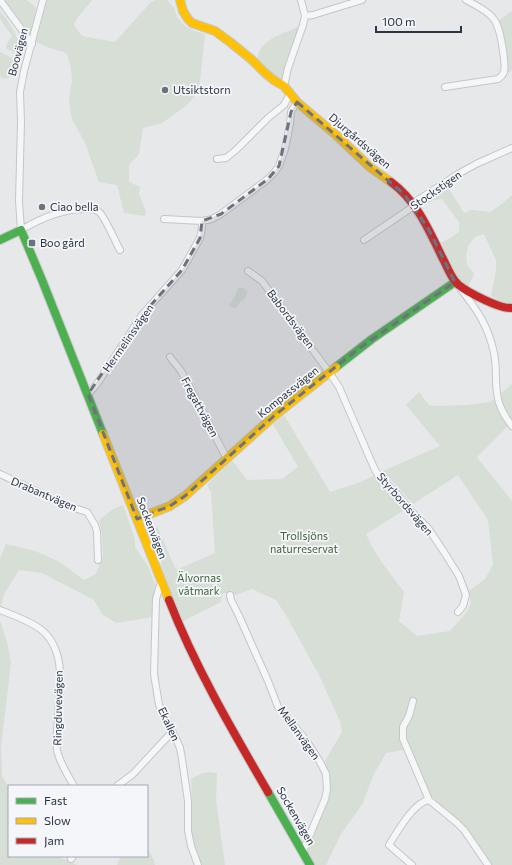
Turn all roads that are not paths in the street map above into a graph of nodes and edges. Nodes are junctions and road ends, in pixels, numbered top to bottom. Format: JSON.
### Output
{"nodes":[{"id":1,"x":0,"y":0,"type":"edge"},
{"id":2,"x":43,"y":0,"type":"edge"},
{"id":3,"x":180,"y":0,"type":"edge"},
{"id":4,"x":301,"y":0,"type":"edge"},
{"id":5,"x":362,"y":0,"type":"edge"},
{"id":6,"x":466,"y":0,"type":"edge"},
{"id":7,"x":305,"y":16,"type":"junction"},
{"id":8,"x":32,"y":44,"type":"junction"},
{"id":9,"x":284,"y":86,"type":"junction"},
{"id":10,"x":445,"y":87,"type":"dead end"},
{"id":11,"x":290,"y":94,"type":"junction"},
{"id":12,"x":297,"y":102,"type":"junction"},
{"id":13,"x":512,"y":148,"type":"edge"},
{"id":14,"x":217,"y":159,"type":"dead end"},
{"id":15,"x":414,"y":206,"type":"junction"},
{"id":16,"x":164,"y":219,"type":"dead end"},
{"id":17,"x":202,"y":221,"type":"junction"},
{"id":18,"x":21,"y":230,"type":"junction"},
{"id":19,"x":0,"y":240,"type":"edge"},
{"id":20,"x":364,"y":240,"type":"dead end"},
{"id":21,"x":120,"y":250,"type":"dead end"},
{"id":22,"x":248,"y":271,"type":"dead end"},
{"id":23,"x":455,"y":282,"type":"junction"},
{"id":24,"x":512,"y":308,"type":"edge"},
{"id":25,"x":170,"y":357,"type":"dead end"},
{"id":26,"x":329,"y":372,"type":"junction"},
{"id":27,"x":88,"y":394,"type":"junction"},
{"id":28,"x":512,"y":426,"type":"edge"},
{"id":29,"x":227,"y":459,"type":"junction"},
{"id":30,"x":0,"y":474,"type":"edge"},
{"id":31,"x":137,"y":519,"type":"junction"},
{"id":32,"x":98,"y":560,"type":"dead end"},
{"id":33,"x":161,"y":582,"type":"junction"},
{"id":34,"x":230,"y":595,"type":"dead end"},
{"id":35,"x":0,"y":610,"type":"edge"},
{"id":36,"x":458,"y":612,"type":"dead end"},
{"id":37,"x":413,"y":701,"type":"dead end"},
{"id":38,"x":172,"y":732,"type":"junction"},
{"id":39,"x":73,"y":785,"type":"edge"},
{"id":40,"x":118,"y":785,"type":"edge"},
{"id":41,"x":429,"y":800,"type":"junction"},
{"id":42,"x":303,"y":851,"type":"junction"},
{"id":43,"x":198,"y":865,"type":"edge"},
{"id":44,"x":310,"y":865,"type":"edge"},
{"id":45,"x":412,"y":865,"type":"edge"},
{"id":46,"x":488,"y":865,"type":"edge"}],
"edges":[{"from":1,"to":8,"type":"street"},
{"from":2,"to":8,"type":"street","name":"Boovägen"},
{"from":3,"to":9,"type":"street","name":"Djurgårdsvägen"},
{"from":4,"to":7,"type":"street"},
{"from":5,"to":7,"type":"street"},
{"from":6,"to":10,"type":"street"},
{"from":7,"to":9,"type":"street"},
{"from":8,"to":18,"type":"street","name":"Boovägen"},
{"from":9,"to":11,"type":"street","name":"Djurgårdsvägen"},
{"from":11,"to":12,"type":"street","name":"Djurgårdsvägen"},
{"from":11,"to":14,"type":"street"},
{"from":12,"to":15,"type":"street","name":"Djurgårdsvägen"},
{"from":12,"to":17,"type":"street"},
{"from":13,"to":15,"type":"street","name":"Stockstigen"},
{"from":15,"to":20,"type":"street","name":"Stockstigen"},
{"from":15,"to":23,"type":"street","name":"Djurgårdsvägen"},
{"from":16,"to":17,"type":"street"},
{"from":17,"to":27,"type":"street","name":"Hermelinsvägen"},
{"from":18,"to":19,"type":"street"},
{"from":18,"to":21,"type":"street"},
{"from":18,"to":27,"type":"street","name":"Sockenvägen"},
{"from":22,"to":26,"type":"street","name":"Babordsvägen"},
{"from":23,"to":24,"type":"street"},
{"from":23,"to":26,"type":"street","name":"Kompassvägen"},
{"from":23,"to":28,"type":"street"},
{"from":25,"to":29,"type":"street","name":"Fregattvägen"},
{"from":26,"to":29,"type":"street","name":"Kompassvägen"},
{"from":26,"to":36,"type":"street","name":"Styrbordsvägen"},
{"from":27,"to":31,"type":"street","name":"Sockenvägen"},
{"from":29,"to":31,"type":"street","name":"Kompassvägen"},
{"from":30,"to":32,"type":"street","name":"Drabantvägen"},
{"from":31,"to":33,"type":"street","name":"Sockenvägen"},
{"from":33,"to":38,"type":"street","name":"Ekallen"},
{"from":33,"to":42,"type":"street","name":"Sockenvägen"},
{"from":34,"to":42,"type":"street","name":"Mellanvägen"},
{"from":35,"to":39,"type":"street","name":"Ringduvevägen"},
{"from":37,"to":41,"type":"street"},
{"from":38,"to":40,"type":"street"},
{"from":38,"to":43,"type":"street","name":"Ekallen"},
{"from":41,"to":45,"type":"street"},
{"from":41,"to":46,"type":"street"},
{"from":42,"to":44,"type":"street","name":"Sockenvägen"}]}
